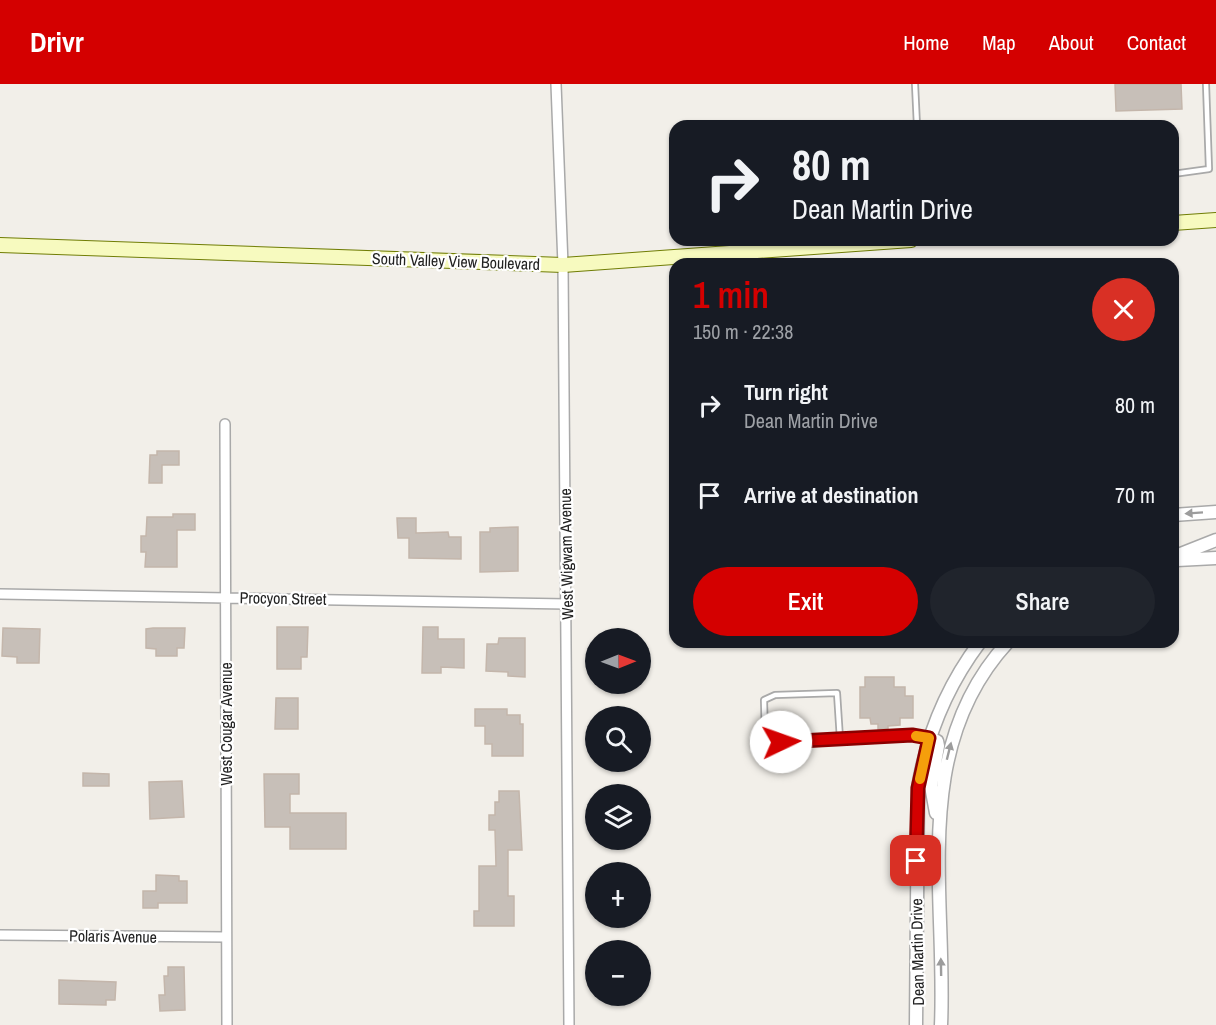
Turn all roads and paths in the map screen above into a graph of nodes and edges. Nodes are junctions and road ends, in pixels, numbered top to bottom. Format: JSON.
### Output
{"nodes":[{"id":1,"x":556,"y":84,"type":"edge"},
{"id":2,"x":915,"y":84,"type":"edge"},
{"id":3,"x":1206,"y":84,"type":"edge"},
{"id":4,"x":916,"y":120,"type":"edge"},
{"id":5,"x":1208,"y":128,"type":"junction"},
{"id":6,"x":1216,"y":128,"type":"edge"},
{"id":7,"x":1179,"y":173,"type":"edge"},
{"id":8,"x":1216,"y":220,"type":"edge"},
{"id":9,"x":1179,"y":223,"type":"edge"},
{"id":10,"x":0,"y":245,"type":"edge"},
{"id":11,"x":827,"y":246,"type":"edge"},
{"id":12,"x":563,"y":265,"type":"junction"},
{"id":13,"x":225,"y":424,"type":"dead end"},
{"id":14,"x":1216,"y":512,"type":"edge"},
{"id":15,"x":1179,"y":515,"type":"edge"},
{"id":16,"x":1216,"y":540,"type":"edge"},
{"id":17,"x":1179,"y":555,"type":"edge"},
{"id":18,"x":1179,"y":558,"type":"edge"},
{"id":19,"x":1216,"y":558,"type":"edge"},
{"id":20,"x":0,"y":594,"type":"edge"},
{"id":21,"x":225,"y":597,"type":"junction"},
{"id":22,"x":567,"y":604,"type":"junction"},
{"id":23,"x":976,"y":648,"type":"edge"},
{"id":24,"x":1003,"y":648,"type":"edge"},
{"id":25,"x":929,"y":738,"type":"junction"},
{"id":26,"x":840,"y":739,"type":"junction"},
{"id":27,"x":939,"y":826,"type":"junction"},
{"id":28,"x":916,"y":861,"type":"junction"},
{"id":29,"x":939,"y":862,"type":"junction"},
{"id":30,"x":0,"y":934,"type":"edge"},
{"id":31,"x":226,"y":937,"type":"junction"},
{"id":32,"x":227,"y":1025,"type":"edge"},
{"id":33,"x":569,"y":1025,"type":"edge"},
{"id":34,"x":916,"y":1025,"type":"edge"},
{"id":35,"x":941,"y":1025,"type":"edge"}],
"edges":[{"from":1,"to":12,"type":"street","name":"West Wigwam Avenue"},
{"from":2,"to":4,"type":"lane"},
{"from":3,"to":5,"type":"lane"},
{"from":5,"to":6,"type":"lane"},
{"from":5,"to":7,"type":"lane"},
{"from":8,"to":9,"type":"main road"},
{"from":10,"to":12,"type":"main road","name":"South Valley View Boulevard"},
{"from":11,"to":12,"type":"main road","name":"South Valley View Boulevard"},
{"from":12,"to":22,"type":"street","name":"West Wigwam Avenue"},
{"from":13,"to":21,"type":"street","name":"West Cougar Avenue"},
{"from":14,"to":15,"type":"street","one_way":true},
{"from":16,"to":17,"type":"street"},
{"from":18,"to":19,"type":"street"},
{"from":20,"to":21,"type":"street","name":"Procyon Street"},
{"from":21,"to":22,"type":"street","name":"Procyon Street"},
{"from":21,"to":31,"type":"street","name":"West Cougar Avenue"},
{"from":22,"to":33,"type":"street","name":"West Wigwam Avenue"},
{"from":23,"to":25,"type":"street","name":"Dean Martin Drive"},
{"from":27,"to":24,"type":"street","name":"Dean Martin Drive","one_way":true},
{"from":25,"to":26,"type":"lane"},
{"from":25,"to":27,"type":"street"},
{"from":25,"to":28,"type":"street","name":"Dean Martin Drive"},
{"from":26,"to":26,"type":"lane"},
{"from":27,"to":29,"type":"street","name":"Dean Martin Drive"},
{"from":28,"to":29,"type":"street"},
{"from":28,"to":34,"type":"street","name":"Dean Martin Drive"},
{"from":35,"to":29,"type":"street","name":"Dean Martin Drive","one_way":true},
{"from":30,"to":31,"type":"street","name":"Polaris Avenue"},
{"from":31,"to":32,"type":"street","name":"West Cougar Avenue"}]}
